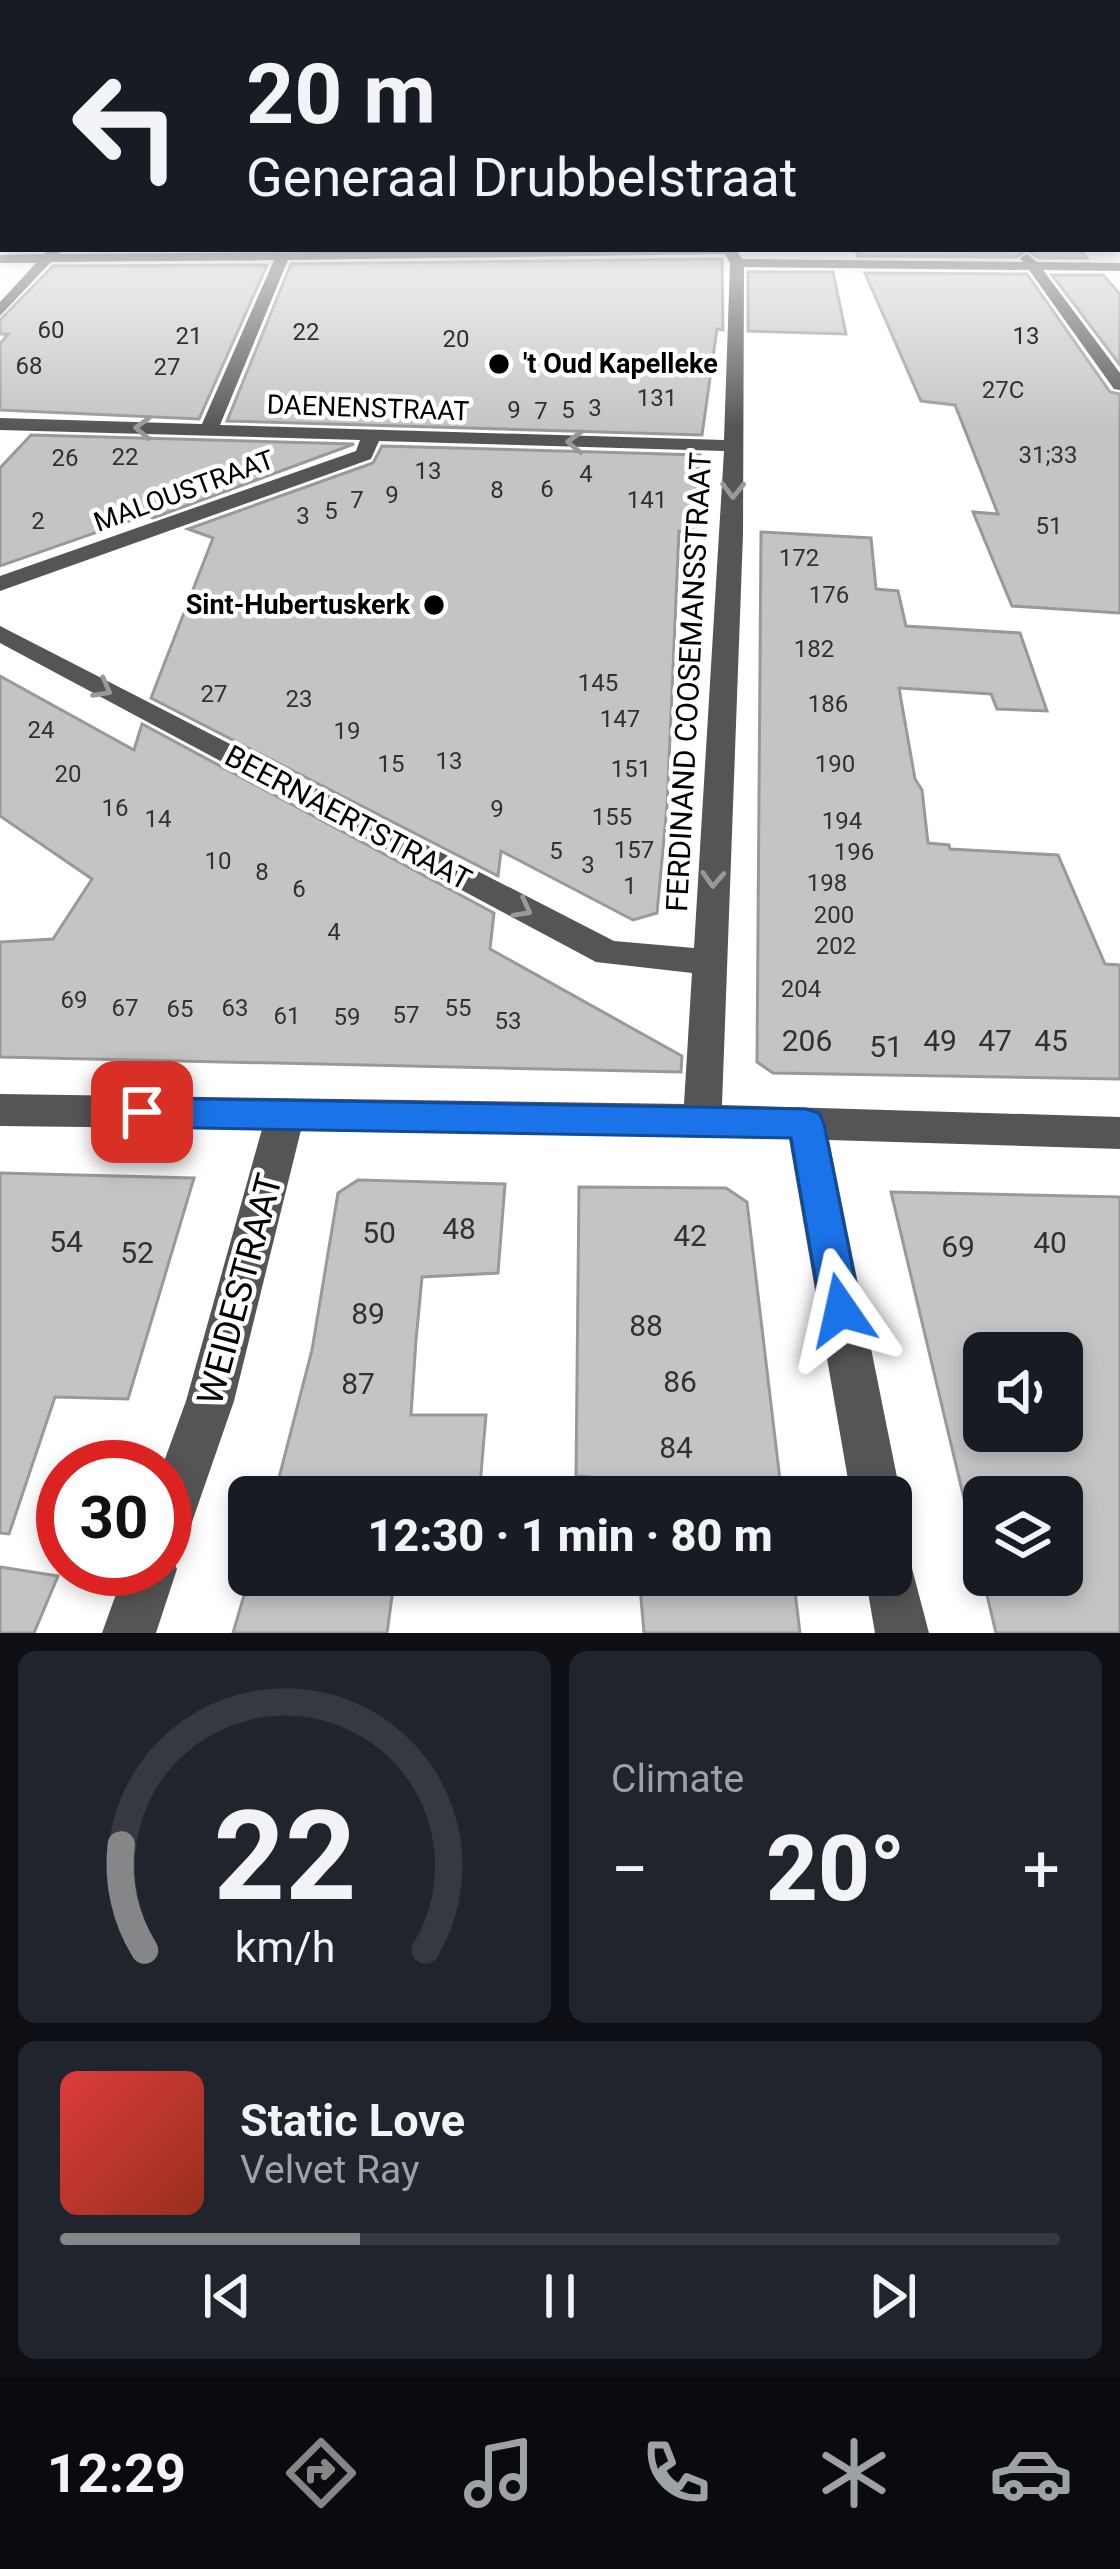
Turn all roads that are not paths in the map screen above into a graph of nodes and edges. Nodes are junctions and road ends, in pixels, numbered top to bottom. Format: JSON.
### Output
{"nodes":[{"id":1,"x":31,"y":277,"type":"edge"},
{"id":2,"x":274,"y":277,"type":"edge"},
{"id":3,"x":732,"y":277,"type":"edge"},
{"id":4,"x":1042,"y":277,"type":"edge"},
{"id":5,"x":0,"y":311,"type":"edge"},
{"id":6,"x":1120,"y":385,"type":"edge"},
{"id":7,"x":0,"y":424,"type":"edge"},
{"id":8,"x":209,"y":430,"type":"junction"},
{"id":9,"x":371,"y":436,"type":"junction"},
{"id":10,"x":734,"y":446,"type":"junction"},
{"id":11,"x":1,"y":586,"type":"edge"},
{"id":12,"x":0,"y":633,"type":"edge"},
{"id":13,"x":709,"y":962,"type":"junction"},
{"id":14,"x":0,"y":1110,"type":"edge"},
{"id":15,"x":285,"y":1114,"type":"junction"},
{"id":16,"x":702,"y":1120,"type":"junction"},
{"id":17,"x":806,"y":1124,"type":"junction"},
{"id":18,"x":1120,"y":1132,"type":"edge"},
{"id":19,"x":192,"y":1452,"type":"edge"},
{"id":20,"x":872,"y":1476,"type":"edge"},
{"id":21,"x":142,"y":1596,"type":"edge"},
{"id":22,"x":895,"y":1596,"type":"edge"},
{"id":23,"x":129,"y":1633,"type":"edge"},
{"id":24,"x":902,"y":1633,"type":"edge"}],
"edges":[{"from":1,"to":5,"type":"street"},
{"from":2,"to":8,"type":"street"},
{"from":3,"to":10,"type":"street","name":"FERDINAND COOSEMANSSTRAAT"},
{"from":4,"to":6,"type":"street"},
{"from":8,"to":7,"type":"street","name":"DAENENSTRAAT","one_way":true},
{"from":8,"to":9,"type":"street","name":"DAENENSTRAAT"},
{"from":10,"to":9,"type":"street","name":"DAENENSTRAAT","one_way":true},
{"from":9,"to":11,"type":"street","name":"MALOUSTRAAT"},
{"from":10,"to":13,"type":"street","name":"FERDINAND COOSEMANSSTRAAT","one_way":true},
{"from":12,"to":13,"type":"street","name":"BEERNAERTSTRAAT","one_way":true},
{"from":13,"to":16,"type":"street","name":"FERDINAND COOSEMANSSTRAAT"},
{"from":14,"to":15,"type":"street"},
{"from":15,"to":16,"type":"street"},
{"from":15,"to":19,"type":"street","name":"WEIDESTRAAT"},
{"from":16,"to":17,"type":"street"},
{"from":17,"to":18,"type":"street"},
{"from":17,"to":20,"type":"street"},
{"from":21,"to":23,"type":"street"},
{"from":22,"to":24,"type":"street"}]}
